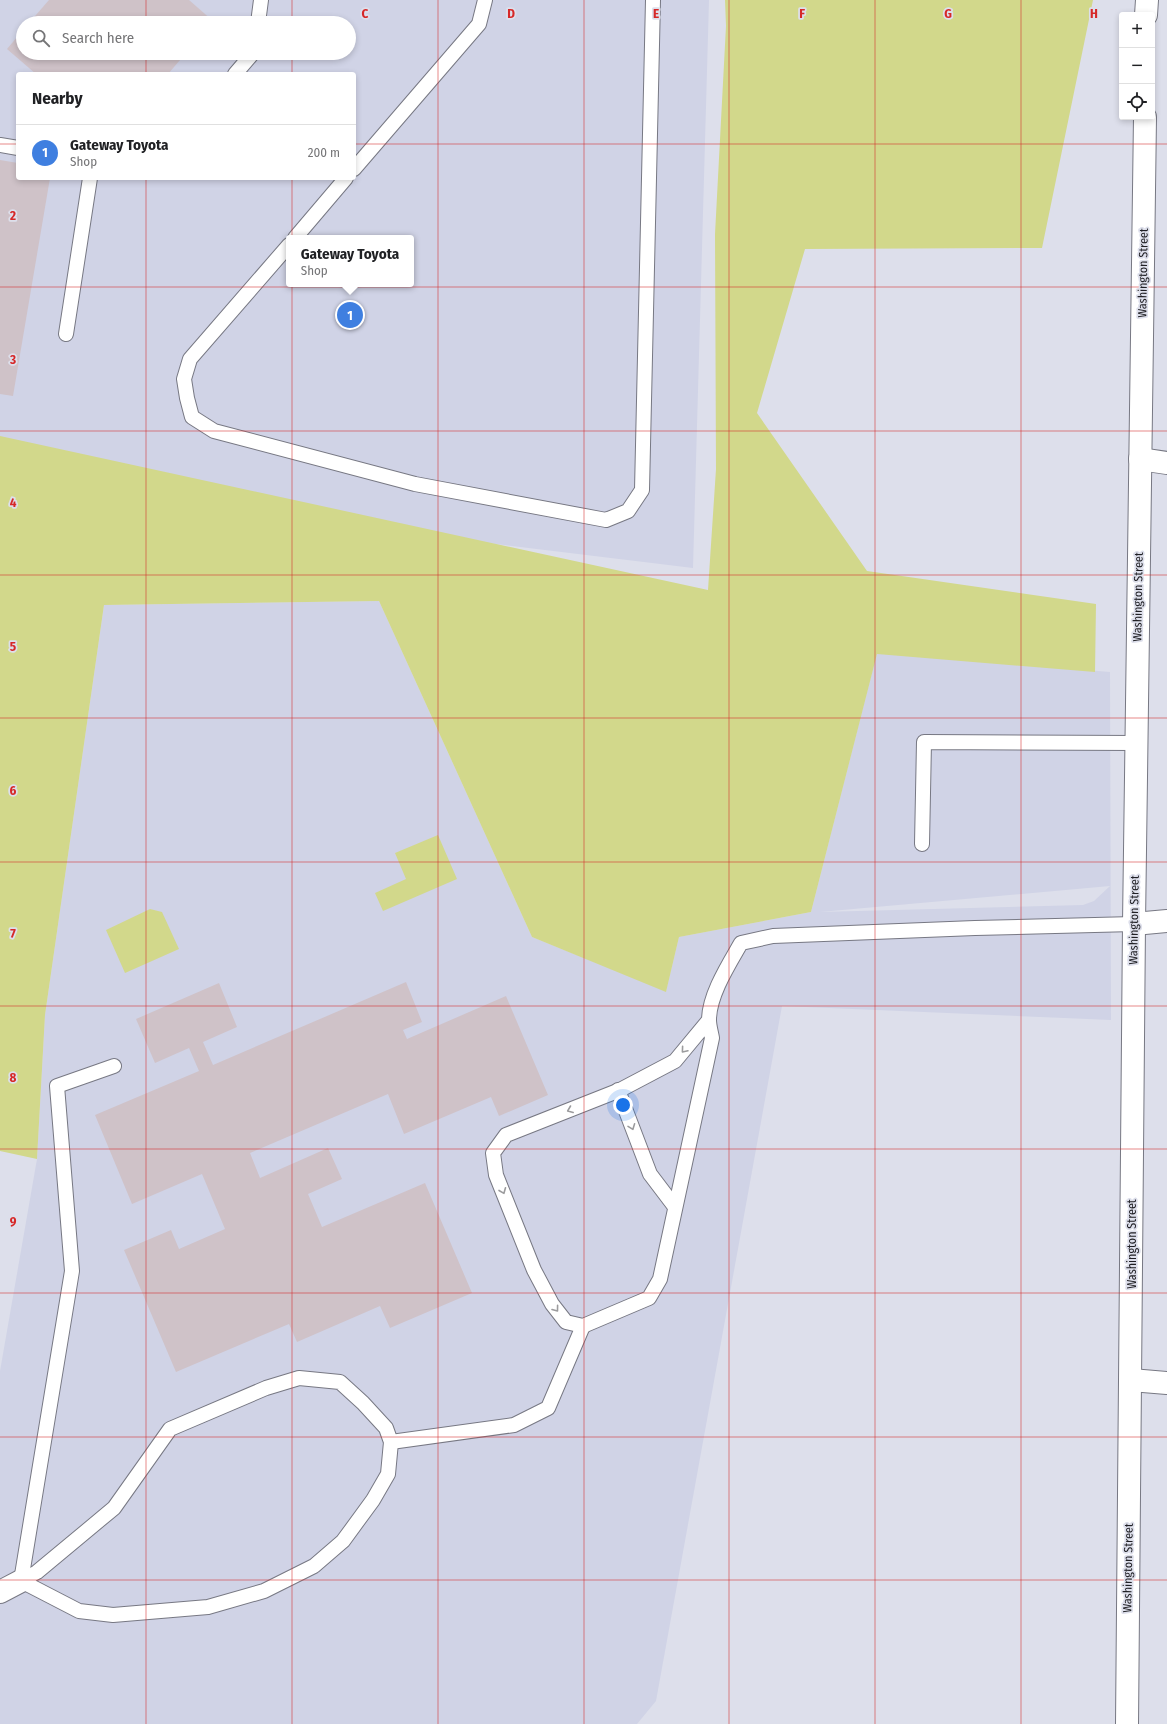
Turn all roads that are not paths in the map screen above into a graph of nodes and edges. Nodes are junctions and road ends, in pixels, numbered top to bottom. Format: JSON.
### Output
{"nodes":[{"id":1,"x":261,"y":0,"type":"edge"},
{"id":2,"x":485,"y":0,"type":"edge"},
{"id":3,"x":653,"y":0,"type":"edge"},
{"id":4,"x":1147,"y":0,"type":"edge"},
{"id":5,"x":1146,"y":12,"type":"edge"},
{"id":6,"x":259,"y":16,"type":"edge"},
{"id":7,"x":247,"y":60,"type":"edge"},
{"id":8,"x":237,"y":72,"type":"edge"},
{"id":9,"x":1145,"y":120,"type":"edge"},
{"id":10,"x":0,"y":145,"type":"edge"},
{"id":11,"x":16,"y":148,"type":"edge"},
{"id":12,"x":356,"y":167,"type":"edge"},
{"id":13,"x":90,"y":180,"type":"edge"},
{"id":14,"x":344,"y":180,"type":"edge"},
{"id":15,"x":298,"y":235,"type":"edge"},
{"id":16,"x":286,"y":248,"type":"edge"},
{"id":17,"x":66,"y":334,"type":"dead end"},
{"id":18,"x":1140,"y":459,"type":"junction"},
{"id":19,"x":1167,"y":463,"type":"edge"},
{"id":20,"x":1136,"y":744,"type":"junction"},
{"id":21,"x":922,"y":844,"type":"dead end"},
{"id":22,"x":1167,"y":921,"type":"edge"},
{"id":23,"x":1134,"y":924,"type":"junction"},
{"id":24,"x":709,"y":1020,"type":"junction"},
{"id":25,"x":114,"y":1066,"type":"dead end"},
{"id":26,"x":618,"y":1090,"type":"junction"},
{"id":27,"x":675,"y":1207,"type":"junction"},
{"id":28,"x":583,"y":1326,"type":"junction"},
{"id":29,"x":1131,"y":1380,"type":"junction"},
{"id":30,"x":1167,"y":1383,"type":"edge"},
{"id":31,"x":391,"y":1442,"type":"junction"},
{"id":32,"x":21,"y":1581,"type":"junction"},
{"id":33,"x":0,"y":1592,"type":"edge"},
{"id":34,"x":1127,"y":1724,"type":"edge"}],
"edges":[{"from":1,"to":6,"type":"lane"},
{"from":2,"to":12,"type":"lane"},
{"from":3,"to":16,"type":"lane"},
{"from":4,"to":5,"type":"main road"},
{"from":7,"to":8,"type":"lane"},
{"from":9,"to":18,"type":"main road","name":"Washington Street"},
{"from":10,"to":11,"type":"lane"},
{"from":13,"to":17,"type":"lane"},
{"from":14,"to":15,"type":"lane"},
{"from":18,"to":19,"type":"main road"},
{"from":18,"to":20,"type":"main road","name":"Washington Street"},
{"from":20,"to":21,"type":"lane"},
{"from":20,"to":23,"type":"main road","name":"Washington Street"},
{"from":22,"to":23,"type":"main road"},
{"from":23,"to":24,"type":"lane"},
{"from":23,"to":29,"type":"main road","name":"Washington Street"},
{"from":24,"to":26,"type":"lane","one_way":true},
{"from":24,"to":27,"type":"lane"},
{"from":25,"to":32,"type":"lane"},
{"from":26,"to":27,"type":"lane","one_way":true},
{"from":26,"to":28,"type":"lane","one_way":true},
{"from":27,"to":28,"type":"lane"},
{"from":28,"to":31,"type":"lane"},
{"from":29,"to":30,"type":"main road"},
{"from":29,"to":34,"type":"main road","name":"Washington Street"},
{"from":31,"to":32,"type":"lane"},
{"from":31,"to":32,"type":"lane"},
{"from":32,"to":33,"type":"main road"}]}
